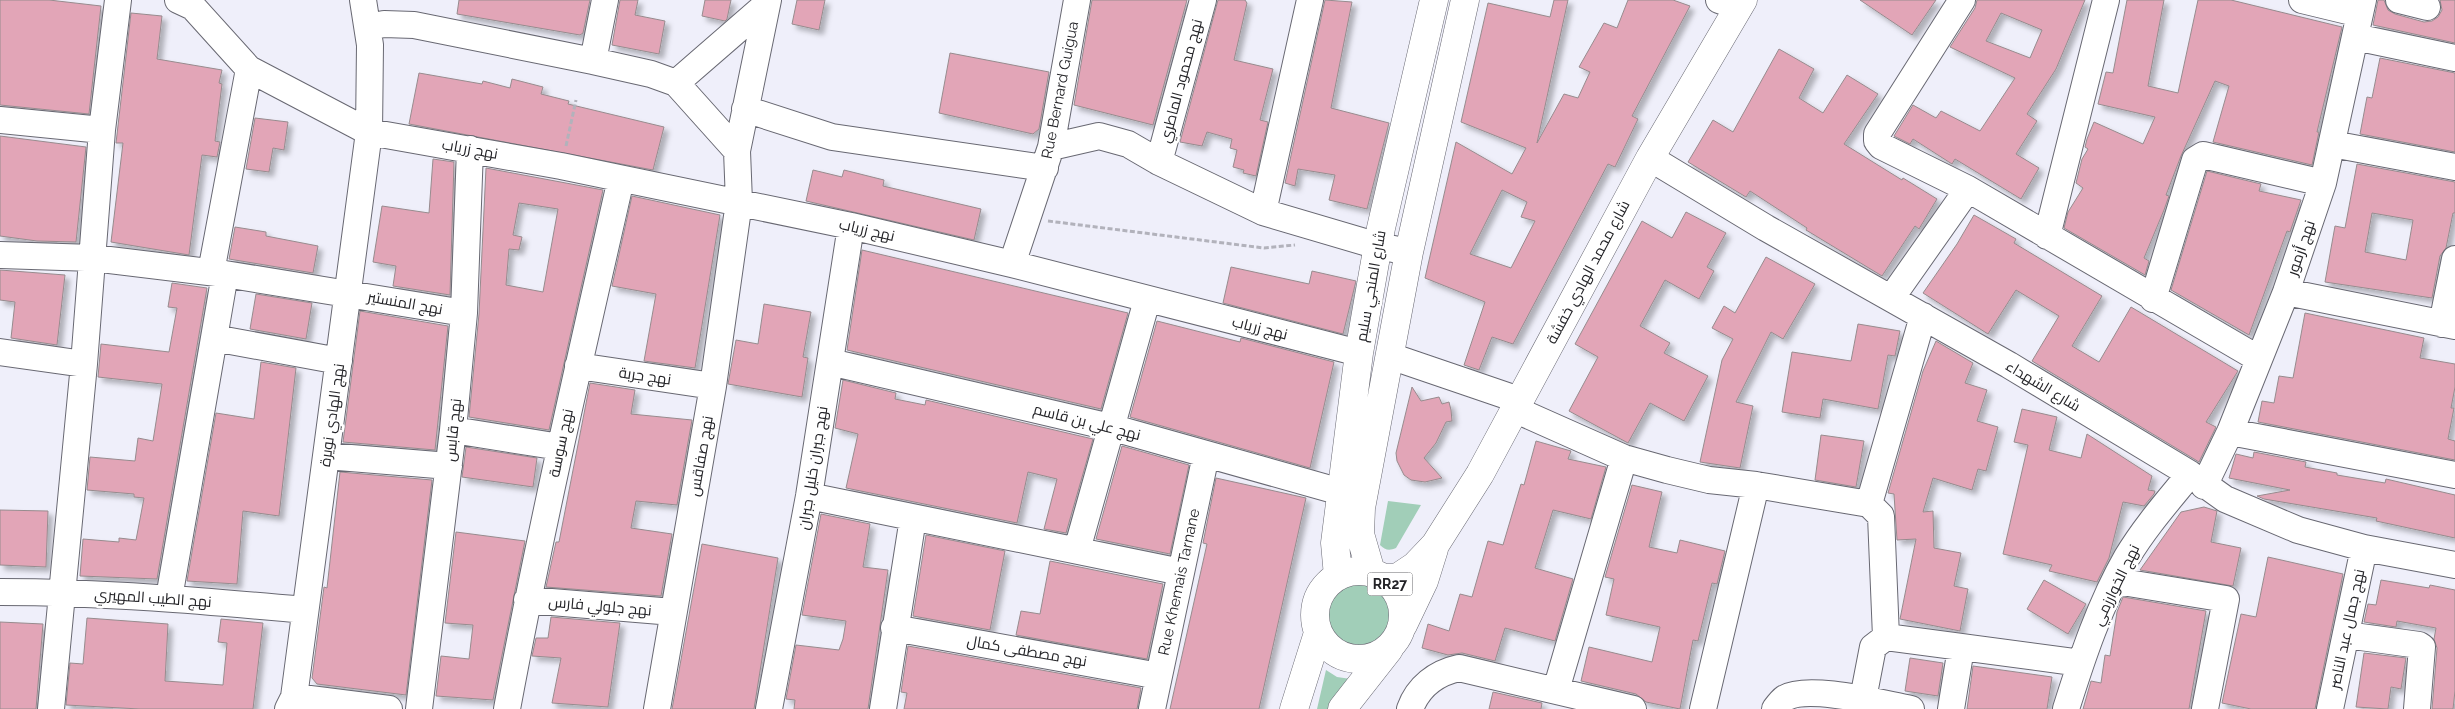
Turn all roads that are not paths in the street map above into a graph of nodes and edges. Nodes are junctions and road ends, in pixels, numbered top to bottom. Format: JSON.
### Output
{"nodes":[{"id":1,"x":118,"y":0,"type":"edge"},
{"id":2,"x":178,"y":0,"type":"edge"},
{"id":3,"x":363,"y":0,"type":"edge"},
{"id":4,"x":605,"y":0,"type":"edge"},
{"id":5,"x":1077,"y":0,"type":"edge"},
{"id":6,"x":1203,"y":0,"type":"edge"},
{"id":7,"x":1310,"y":0,"type":"edge"},
{"id":8,"x":1434,"y":0,"type":"edge"},
{"id":9,"x":1465,"y":0,"type":"edge"},
{"id":10,"x":1962,"y":0,"type":"edge"},
{"id":11,"x":2106,"y":0,"type":"edge"},
{"id":12,"x":2302,"y":0,"type":"edge"},
{"id":13,"x":2399,"y":0,"type":"edge"},
{"id":14,"x":768,"y":2,"type":"edge"},
{"id":15,"x":1734,"y":2,"type":"edge"},
{"id":16,"x":2427,"y":7,"type":"dead end"},
{"id":17,"x":2360,"y":17,"type":"edge"},
{"id":18,"x":368,"y":27,"type":"junction"},
{"id":19,"x":2455,"y":58,"type":"edge"},
{"id":20,"x":593,"y":61,"type":"junction"},
{"id":21,"x":249,"y":69,"type":"junction"},
{"id":22,"x":676,"y":83,"type":"junction"},
{"id":23,"x":745,"y":109,"type":"junction"},
{"id":24,"x":0,"y":120,"type":"edge"},
{"id":25,"x":102,"y":130,"type":"junction"},
{"id":26,"x":369,"y":132,"type":"junction"},
{"id":27,"x":2332,"y":144,"type":"junction"},
{"id":28,"x":470,"y":149,"type":"junction"},
{"id":29,"x":737,"y":151,"type":"junction"},
{"id":30,"x":1048,"y":158,"type":"junction"},
{"id":31,"x":1650,"y":158,"type":"junction"},
{"id":32,"x":1159,"y":162,"type":"junction"},
{"id":33,"x":2455,"y":167,"type":"edge"},
{"id":34,"x":621,"y":179,"type":"junction"},
{"id":35,"x":2323,"y":183,"type":"junction"},
{"id":36,"x":1968,"y":189,"type":"junction"},
{"id":37,"x":739,"y":202,"type":"junction"},
{"id":38,"x":1263,"y":212,"type":"junction"},
{"id":39,"x":851,"y":226,"type":"junction"},
{"id":40,"x":2047,"y":236,"type":"junction"},
{"id":41,"x":1378,"y":246,"type":"junction"},
{"id":42,"x":1409,"y":252,"type":"junction"},
{"id":43,"x":0,"y":255,"type":"edge"},
{"id":44,"x":93,"y":258,"type":"junction"},
{"id":45,"x":2455,"y":259,"type":"edge"},
{"id":46,"x":1012,"y":264,"type":"junction"},
{"id":47,"x":218,"y":273,"type":"junction"},
{"id":48,"x":2286,"y":292,"type":"junction"},
{"id":49,"x":347,"y":293,"type":"junction"},
{"id":50,"x":1892,"y":298,"type":"junction"},
{"id":51,"x":2154,"y":299,"type":"junction"},
{"id":52,"x":1147,"y":300,"type":"junction"},
{"id":53,"x":464,"y":313,"type":"junction"},
{"id":54,"x":1923,"y":316,"type":"junction"},
{"id":55,"x":2449,"y":325,"type":"edge"},
{"id":56,"x":214,"y":338,"type":"junction"},
{"id":57,"x":0,"y":352,"type":"edge"},
{"id":58,"x":1359,"y":353,"type":"junction"},
{"id":59,"x":1390,"y":356,"type":"junction"},
{"id":60,"x":2259,"y":359,"type":"junction"},
{"id":61,"x":339,"y":361,"type":"junction"},
{"id":62,"x":830,"y":362,"type":"junction"},
{"id":63,"x":84,"y":364,"type":"junction"},
{"id":64,"x":578,"y":366,"type":"junction"},
{"id":65,"x":713,"y":386,"type":"junction"},
{"id":66,"x":1516,"y":404,"type":"junction"},
{"id":67,"x":1110,"y":427,"type":"junction"},
{"id":68,"x":454,"y":430,"type":"junction"},
{"id":69,"x":2230,"y":432,"type":"junction"},
{"id":70,"x":560,"y":447,"type":"junction"},
{"id":71,"x":1206,"y":454,"type":"junction"},
{"id":72,"x":326,"y":456,"type":"junction"},
{"id":73,"x":1624,"y":458,"type":"junction"},
{"id":74,"x":449,"y":466,"type":"junction"},
{"id":75,"x":2455,"y":475,"type":"edge"},
{"id":76,"x":2197,"y":480,"type":"junction"},
{"id":77,"x":1756,"y":485,"type":"junction"},
{"id":78,"x":1340,"y":492,"type":"junction"},
{"id":79,"x":809,"y":496,"type":"junction"},
{"id":80,"x":1868,"y":504,"type":"junction"},
{"id":81,"x":913,"y":518,"type":"junction"},
{"id":82,"x":1435,"y":545,"type":"junction"},
{"id":83,"x":2364,"y":548,"type":"junction"},
{"id":84,"x":1077,"y":550,"type":"junction"},
{"id":85,"x":2455,"y":565,"type":"edge"},
{"id":86,"x":1181,"y":572,"type":"junction"},
{"id":87,"x":1377,"y":575,"type":"junction"},
{"id":88,"x":1338,"y":576,"type":"junction"},
{"id":89,"x":2116,"y":581,"type":"junction"},
{"id":90,"x":0,"y":592,"type":"edge"},
{"id":91,"x":63,"y":592,"type":"junction"},
{"id":92,"x":169,"y":598,"type":"junction"},
{"id":93,"x":527,"y":600,"type":"junction"},
{"id":94,"x":306,"y":610,"type":"junction"},
{"id":95,"x":673,"y":612,"type":"junction"},
{"id":96,"x":894,"y":628,"type":"junction"},
{"id":97,"x":1318,"y":633,"type":"junction"},
{"id":98,"x":2346,"y":635,"type":"junction"},
{"id":99,"x":1886,"y":637,"type":"junction"},
{"id":100,"x":1396,"y":638,"type":"junction"},
{"id":101,"x":1961,"y":648,"type":"junction"},
{"id":102,"x":2081,"y":663,"type":"junction"},
{"id":103,"x":1159,"y":676,"type":"junction"},
{"id":104,"x":1556,"y":690,"type":"junction"},
{"id":105,"x":291,"y":703,"type":"edge"},
{"id":106,"x":1862,"y":705,"type":"edge"},
{"id":107,"x":52,"y":709,"type":"edge"},
{"id":108,"x":389,"y":709,"type":"edge"},
{"id":109,"x":419,"y":709,"type":"edge"},
{"id":110,"x":508,"y":709,"type":"edge"},
{"id":111,"x":656,"y":709,"type":"edge"},
{"id":112,"x":769,"y":709,"type":"edge"},
{"id":113,"x":883,"y":709,"type":"edge"},
{"id":114,"x":1152,"y":709,"type":"edge"},
{"id":115,"x":1294,"y":709,"type":"edge"},
{"id":116,"x":1342,"y":709,"type":"edge"},
{"id":117,"x":1410,"y":709,"type":"edge"},
{"id":118,"x":1633,"y":709,"type":"edge"},
{"id":119,"x":1703,"y":709,"type":"edge"},
{"id":120,"x":1775,"y":709,"type":"edge"},
{"id":121,"x":1911,"y":709,"type":"edge"},
{"id":122,"x":1951,"y":709,"type":"edge"},
{"id":123,"x":2066,"y":709,"type":"edge"},
{"id":124,"x":2206,"y":709,"type":"edge"},
{"id":125,"x":2330,"y":709,"type":"edge"},
{"id":126,"x":2417,"y":709,"type":"edge"}],
"edges":[{"from":1,"to":25,"type":"street"},
{"from":2,"to":21,"type":"street"},
{"from":3,"to":18,"type":"street","name":"نهج الهادي نويرة"},
{"from":4,"to":20,"type":"street"},
{"from":5,"to":30,"type":"street","name":"Rue Bernard Guigua"},
{"from":6,"to":32,"type":"street","name":"نهج محمود الماطري"},
{"from":7,"to":38,"type":"street"},
{"from":8,"to":41,"type":"main road","name":"شارع المنجي سليم"},
{"from":9,"to":42,"type":"main road","name":"شارع المنجي سليم"},
{"from":10,"to":36,"type":"street"},
{"from":11,"to":40,"type":"street"},
{"from":12,"to":17,"type":"street"},
{"from":13,"to":16,"type":"street"},
{"from":14,"to":22,"type":"street"},
{"from":14,"to":23,"type":"street","name":"نهج صفاقس"},
{"from":15,"to":31,"type":"main road","name":"شارع محمد الهادي خفشة"},
{"from":17,"to":19,"type":"street"},
{"from":17,"to":27,"type":"street","name":"نهج أزمور"},
{"from":18,"to":20,"type":"street"},
{"from":18,"to":26,"type":"street","name":"نهج الهادي نويرة"},
{"from":20,"to":22,"type":"street"},
{"from":21,"to":26,"type":"street","name":"نهج زرياب"},
{"from":21,"to":47,"type":"street"},
{"from":22,"to":29,"type":"street"},
{"from":23,"to":29,"type":"street","name":"نهج صفاقس"},
{"from":23,"to":30,"type":"street"},
{"from":24,"to":25,"type":"street"},
{"from":25,"to":44,"type":"street"},
{"from":26,"to":28,"type":"street","name":"نهج زرياب"},
{"from":26,"to":49,"type":"street","name":"نهج الهادي نويرة"},
{"from":27,"to":33,"type":"street"},
{"from":27,"to":35,"type":"street","name":"نهج أزمور"},
{"from":28,"to":34,"type":"street","name":"نهج زرياب"},
{"from":28,"to":53,"type":"street","name":"نهج قابس"},
{"from":29,"to":37,"type":"street","name":"نهج صفاقس"},
{"from":30,"to":32,"type":"street"},
{"from":30,"to":46,"type":"street","name":"Rue Bernard Guigua"},
{"from":31,"to":50,"type":"street","name":"شارع الشهداء"},
{"from":31,"to":66,"type":"main road","name":"شارع محمد الهادي خفشة"},
{"from":32,"to":38,"type":"street"},
{"from":34,"to":37,"type":"street","name":"نهج زرياب"},
{"from":34,"to":64,"type":"street","name":"نهج سوسة"},
{"from":35,"to":48,"type":"street","name":"نهج أزمور"},
{"from":35,"to":51,"type":"street"},
{"from":36,"to":40,"type":"street"},
{"from":36,"to":50,"type":"street"},
{"from":37,"to":39,"type":"street","name":"نهج زرياب"},
{"from":37,"to":65,"type":"street","name":"نهج صفاقس"},
{"from":38,"to":41,"type":"street"},
{"from":39,"to":46,"type":"street","name":"نهج زرياب"},
{"from":39,"to":62,"type":"street","name":"نهج جبران خليل جبران"},
{"from":40,"to":51,"type":"street"},
{"from":41,"to":42,"type":"street"},
{"from":41,"to":58,"type":"main road","name":"شارع المنجي سليم"},
{"from":42,"to":59,"type":"main road","name":"شارع المنجي سليم"},
{"from":43,"to":44,"type":"street","name":"نهج المنستير"},
{"from":44,"to":47,"type":"street","name":"نهج المنستير"},
{"from":44,"to":63,"type":"street"},
{"from":45,"to":55,"type":"street"},
{"from":46,"to":52,"type":"street","name":"نهج زرياب"},
{"from":47,"to":49,"type":"street","name":"نهج المنستير"},
{"from":47,"to":56,"type":"street"},
{"from":48,"to":55,"type":"street"},
{"from":48,"to":60,"type":"street","name":"نهج أزمور"},
{"from":49,"to":53,"type":"street","name":"نهج المنستير"},
{"from":49,"to":61,"type":"street","name":"نهج الهادي نويرة"},
{"from":50,"to":54,"type":"street","name":"شارع الشهداء"},
{"from":51,"to":60,"type":"street"},
{"from":52,"to":58,"type":"street","name":"نهج زرياب"},
{"from":52,"to":67,"type":"street"},
{"from":53,"to":68,"type":"street","name":"نهج قابس"},
{"from":54,"to":76,"type":"street","name":"شارع الشهداء"},
{"from":54,"to":80,"type":"street"},
{"from":56,"to":61,"type":"street"},
{"from":56,"to":92,"type":"street"},
{"from":57,"to":63,"type":"street"},
{"from":58,"to":78,"type":"main road","name":"شارع المنجي سليم"},
{"from":59,"to":66,"type":"street"},
{"from":59,"to":87,"type":"main road","name":"شارع المنجي سليم"},
{"from":60,"to":69,"type":"street","name":"نهج أزمور"},
{"from":61,"to":72,"type":"street","name":"نهج الهادي نويرة"},
{"from":62,"to":67,"type":"street","name":"نهج علي بن قاسم"},
{"from":62,"to":79,"type":"street","name":"نهج جبران خليل جبران"},
{"from":63,"to":91,"type":"street"},
{"from":64,"to":65,"type":"street","name":"نهج جربة"},
{"from":64,"to":70,"type":"street","name":"نهج سوسة"},
{"from":65,"to":95,"type":"street","name":"نهج صفاقس"},
{"from":66,"to":73,"type":"street"},
{"from":66,"to":82,"type":"main road","name":"شارع محمد الهادي خفشة"},
{"from":67,"to":71,"type":"street","name":"نهج علي بن قاسم"},
{"from":67,"to":84,"type":"street"},
{"from":68,"to":70,"type":"street"},
{"from":68,"to":74,"type":"street","name":"نهج قابس"},
{"from":69,"to":75,"type":"street"},
{"from":69,"to":76,"type":"street","name":"نهج أزمور"},
{"from":70,"to":93,"type":"street","name":"نهج سوسة"},
{"from":71,"to":78,"type":"street","name":"نهج علي بن قاسم"},
{"from":71,"to":86,"type":"street","name":"Rue Khemais Tarnane"},
{"from":72,"to":74,"type":"street"},
{"from":72,"to":94,"type":"street","name":"نهج الهادي نويرة"},
{"from":73,"to":77,"type":"street"},
{"from":73,"to":104,"type":"street"},
{"from":74,"to":109,"type":"street","name":"نهج قابس"},
{"from":76,"to":83,"type":"street","name":"شارع الشهداء"},
{"from":76,"to":89,"type":"street","name":"نهج الخوارزمي"},
{"from":77,"to":80,"type":"street"},
{"from":77,"to":119,"type":"street"},
{"from":78,"to":88,"type":"main road","name":"شارع المنجي سليم"},
{"from":79,"to":81,"type":"street"},
{"from":79,"to":112,"type":"street","name":"نهج جبران خليل جبران"},
{"from":80,"to":99,"type":"street"},
{"from":81,"to":84,"type":"street"},
{"from":81,"to":96,"type":"street"},
{"from":82,"to":87,"type":"main road"},
{"from":82,"to":100,"type":"main road"},
{"from":83,"to":85,"type":"street","name":"شارع الشهداء"},
{"from":83,"to":98,"type":"street","name":"نهج جمال عبد الناصر"},
{"from":84,"to":86,"type":"street"},
{"from":86,"to":103,"type":"street","name":"Rue Khemais Tarnane"},
{"from":87,"to":88,"type":"main road","number":"RR27"},
{"from":87,"to":100,"type":"main road","number":"RR27"},
{"from":88,"to":97,"type":"main road"},
{"from":89,"to":102,"type":"street","name":"نهج الخوارزمي"},
{"from":89,"to":124,"type":"street"},
{"from":90,"to":91,"type":"street","name":"نهج الطيب المهيري"},
{"from":91,"to":92,"type":"street","name":"نهج الطيب المهيري"},
{"from":91,"to":107,"type":"street"},
{"from":92,"to":94,"type":"street","name":"نهج الطيب المهيري"},
{"from":93,"to":95,"type":"street","name":"نهج جلولي فارس"},
{"from":93,"to":110,"type":"street","name":"نهج سوسة"},
{"from":94,"to":105,"type":"street","name":"نهج الهادي نويرة"},
{"from":95,"to":111,"type":"street","name":"نهج صفاقس"},
{"from":96,"to":103,"type":"street","name":"نهج مصطفى كمال"},
{"from":96,"to":113,"type":"street"},
{"from":97,"to":100,"type":"main road"},
{"from":97,"to":115,"type":"main road"},
{"from":98,"to":125,"type":"street","name":"نهج جمال عبد الناصر"},
{"from":98,"to":126,"type":"street"},
{"from":99,"to":101,"type":"street"},
{"from":99,"to":106,"type":"street"},
{"from":100,"to":116,"type":"main road"},
{"from":101,"to":102,"type":"street"},
{"from":101,"to":122,"type":"street"},
{"from":102,"to":123,"type":"street","name":"نهج الخوارزمي"},
{"from":103,"to":114,"type":"street","name":"Rue Khemais Tarnane"},
{"from":104,"to":117,"type":"street"},
{"from":104,"to":118,"type":"street"},
{"from":105,"to":108,"type":"street"},
{"from":106,"to":120,"type":"street"},
{"from":106,"to":121,"type":"street"}]}
